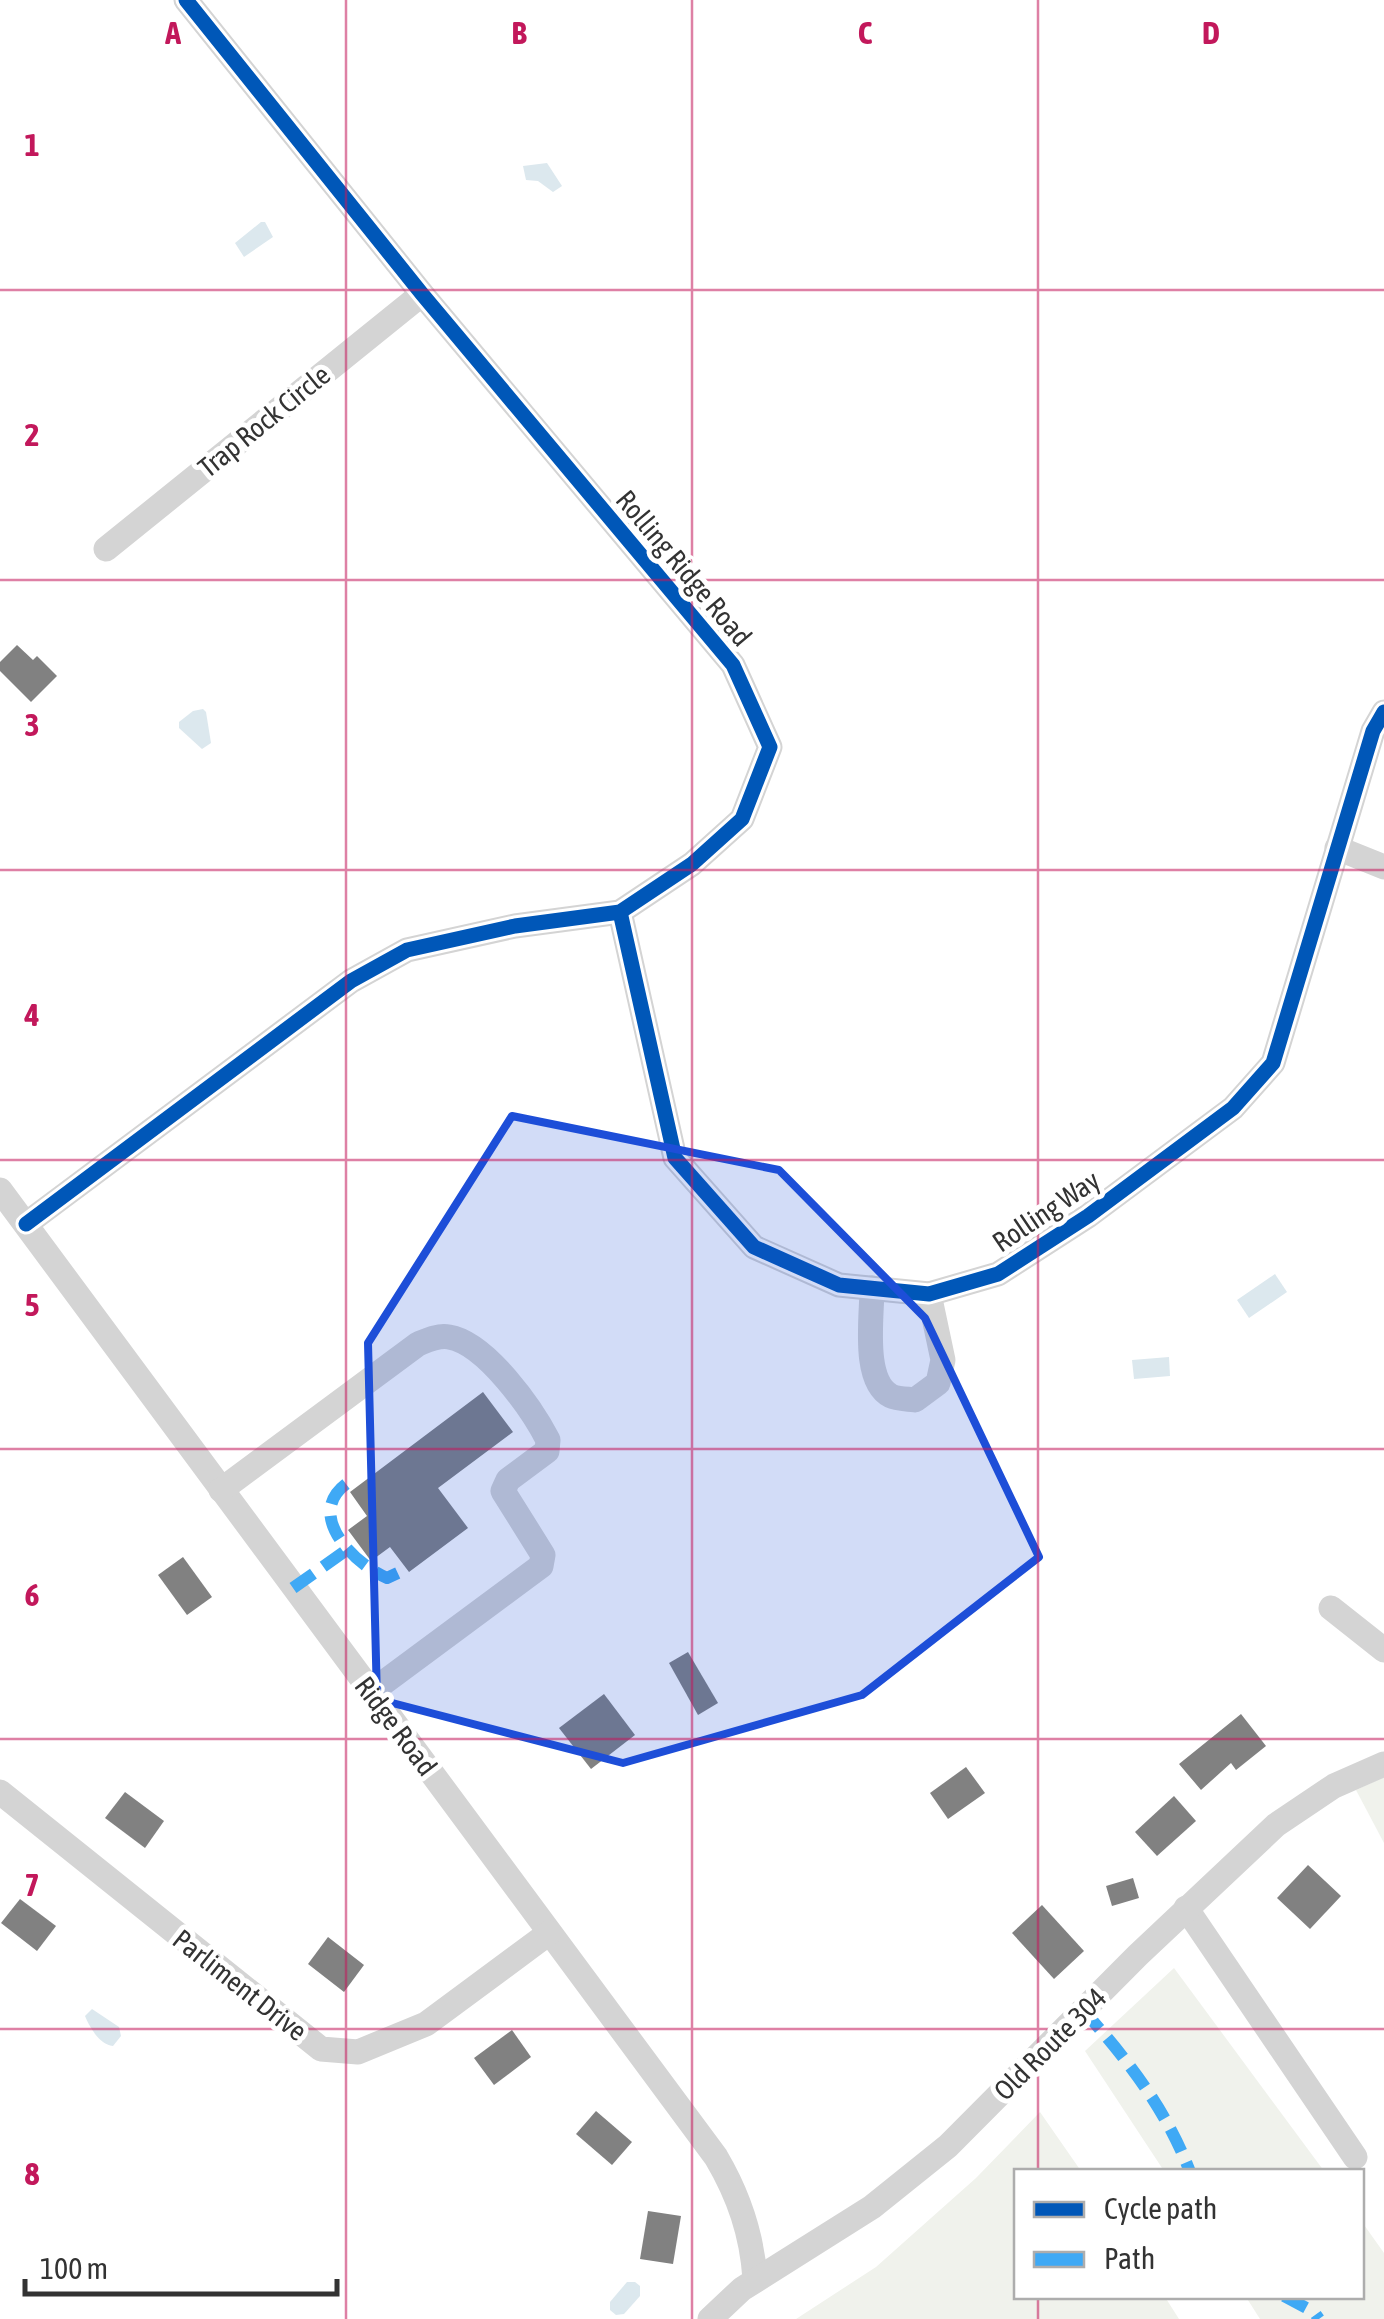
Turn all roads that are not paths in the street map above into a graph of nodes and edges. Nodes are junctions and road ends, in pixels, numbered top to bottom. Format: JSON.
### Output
{"nodes":[{"id":1,"x":186,"y":0,"type":"edge"},
{"id":2,"x":422,"y":294,"type":"junction"},
{"id":3,"x":106,"y":549,"type":"dead end"},
{"id":4,"x":1384,"y":712,"type":"edge"},
{"id":5,"x":1337,"y":848,"type":"junction"},
{"id":6,"x":1384,"y":867,"type":"edge"},
{"id":7,"x":620,"y":912,"type":"junction"},
{"id":8,"x":0,"y":1190,"type":"edge"},
{"id":9,"x":26,"y":1224,"type":"junction"},
{"id":10,"x":872,"y":1288,"type":"junction"},
{"id":11,"x":929,"y":1294,"type":"junction"},
{"id":12,"x":221,"y":1490,"type":"junction"},
{"id":13,"x":1331,"y":1608,"type":"dead end"},
{"id":14,"x":1384,"y":1650,"type":"edge"},
{"id":15,"x":371,"y":1692,"type":"junction"},
{"id":16,"x":1384,"y":1764,"type":"edge"},
{"id":17,"x":0,"y":1792,"type":"edge"},
{"id":18,"x":1186,"y":1908,"type":"junction"},
{"id":19,"x":549,"y":1933,"type":"junction"},
{"id":20,"x":1355,"y":2157,"type":"dead end"},
{"id":21,"x":755,"y":2280,"type":"junction"},
{"id":22,"x":710,"y":2319,"type":"edge"}],
"edges":[{"from":1,"to":2,"type":"street","name":"Rolling Ridge Road"},
{"from":2,"to":3,"type":"street","name":"Trap Rock Circle"},
{"from":2,"to":7,"type":"street","name":"Rolling Ridge Road"},
{"from":4,"to":5,"type":"street","name":"Rolling Way"},
{"from":5,"to":6,"type":"street"},
{"from":5,"to":11,"type":"street","name":"Rolling Way"},
{"from":7,"to":9,"type":"street","name":"Rolling Ridge Road"},
{"from":7,"to":10,"type":"street","name":"Rolling Way"},
{"from":8,"to":9,"type":"street","name":"Ridge Road"},
{"from":9,"to":12,"type":"street","name":"Ridge Road"},
{"from":10,"to":11,"type":"street","name":"Rolling Way"},
{"from":10,"to":11,"type":"street"},
{"from":12,"to":15,"type":"street","name":"Ridge Road"},
{"from":12,"to":15,"type":"street"},
{"from":13,"to":14,"type":"street"},
{"from":15,"to":19,"type":"street","name":"Ridge Road"},
{"from":16,"to":18,"type":"street","name":"Old Route 304"},
{"from":17,"to":19,"type":"street","name":"Parliment Drive"},
{"from":18,"to":20,"type":"street"},
{"from":18,"to":21,"type":"street","name":"Old Route 304"},
{"from":19,"to":21,"type":"street","name":"Ridge Road"},
{"from":21,"to":22,"type":"street","name":"Old Route 304"}]}
